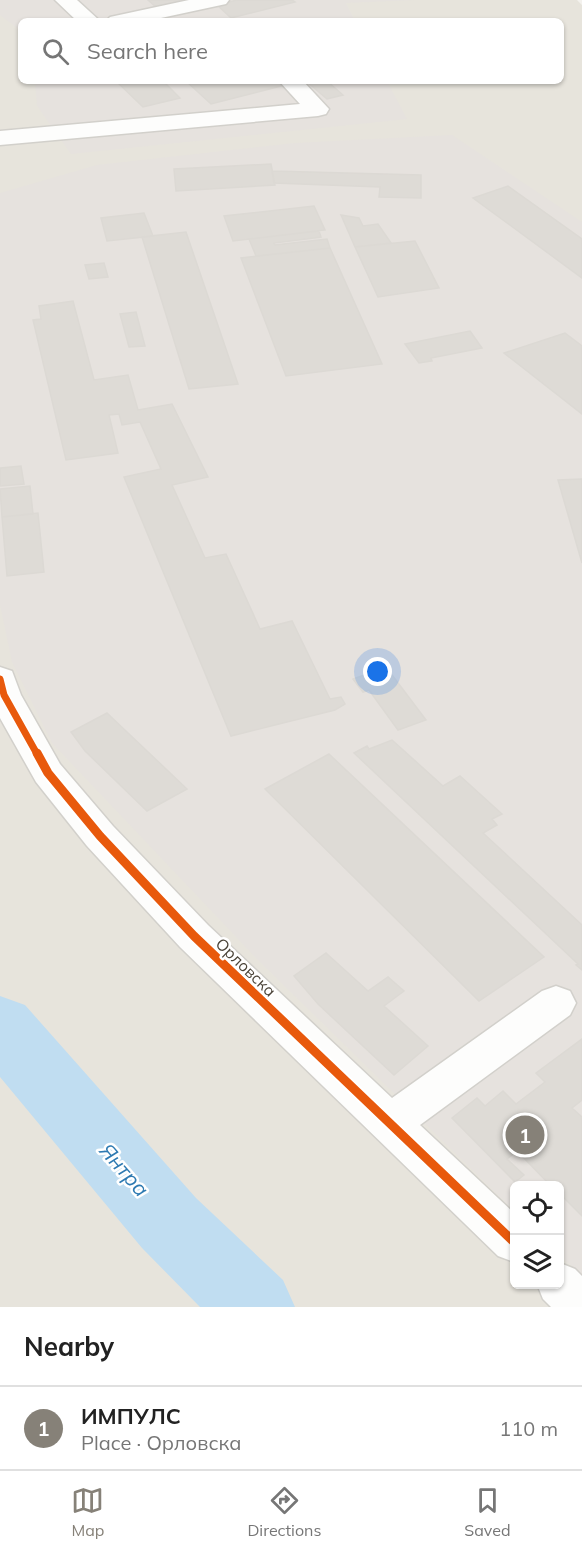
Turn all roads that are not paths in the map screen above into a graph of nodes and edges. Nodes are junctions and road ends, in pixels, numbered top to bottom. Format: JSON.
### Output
{"nodes":[{"id":1,"x":65,"y":0,"type":"edge"},
{"id":2,"x":208,"y":1,"type":"edge"},
{"id":3,"x":86,"y":18,"type":"edge"},
{"id":4,"x":131,"y":18,"type":"edge"},
{"id":5,"x":222,"y":18,"type":"edge"},
{"id":6,"x":293,"y":84,"type":"edge"},
{"id":7,"x":0,"y":138,"type":"edge"},
{"id":8,"x":0,"y":679,"type":"edge"},
{"id":9,"x":556,"y":1003,"type":"dead end"},
{"id":10,"x":389,"y":1124,"type":"junction"},
{"id":11,"x":510,"y":1238,"type":"edge"},
{"id":12,"x":564,"y":1289,"type":"edge"},
{"id":13,"x":582,"y":1306,"type":"edge"}],
"edges":[{"from":1,"to":3,"type":"street"},
{"from":2,"to":4,"type":"street"},
{"from":2,"to":5,"type":"street"},
{"from":6,"to":7,"type":"street"},
{"from":8,"to":10,"type":"street","name":"Орловска"},
{"from":9,"to":10,"type":"street"},
{"from":10,"to":11,"type":"street","name":"Орловска"},
{"from":12,"to":13,"type":"street"}]}
